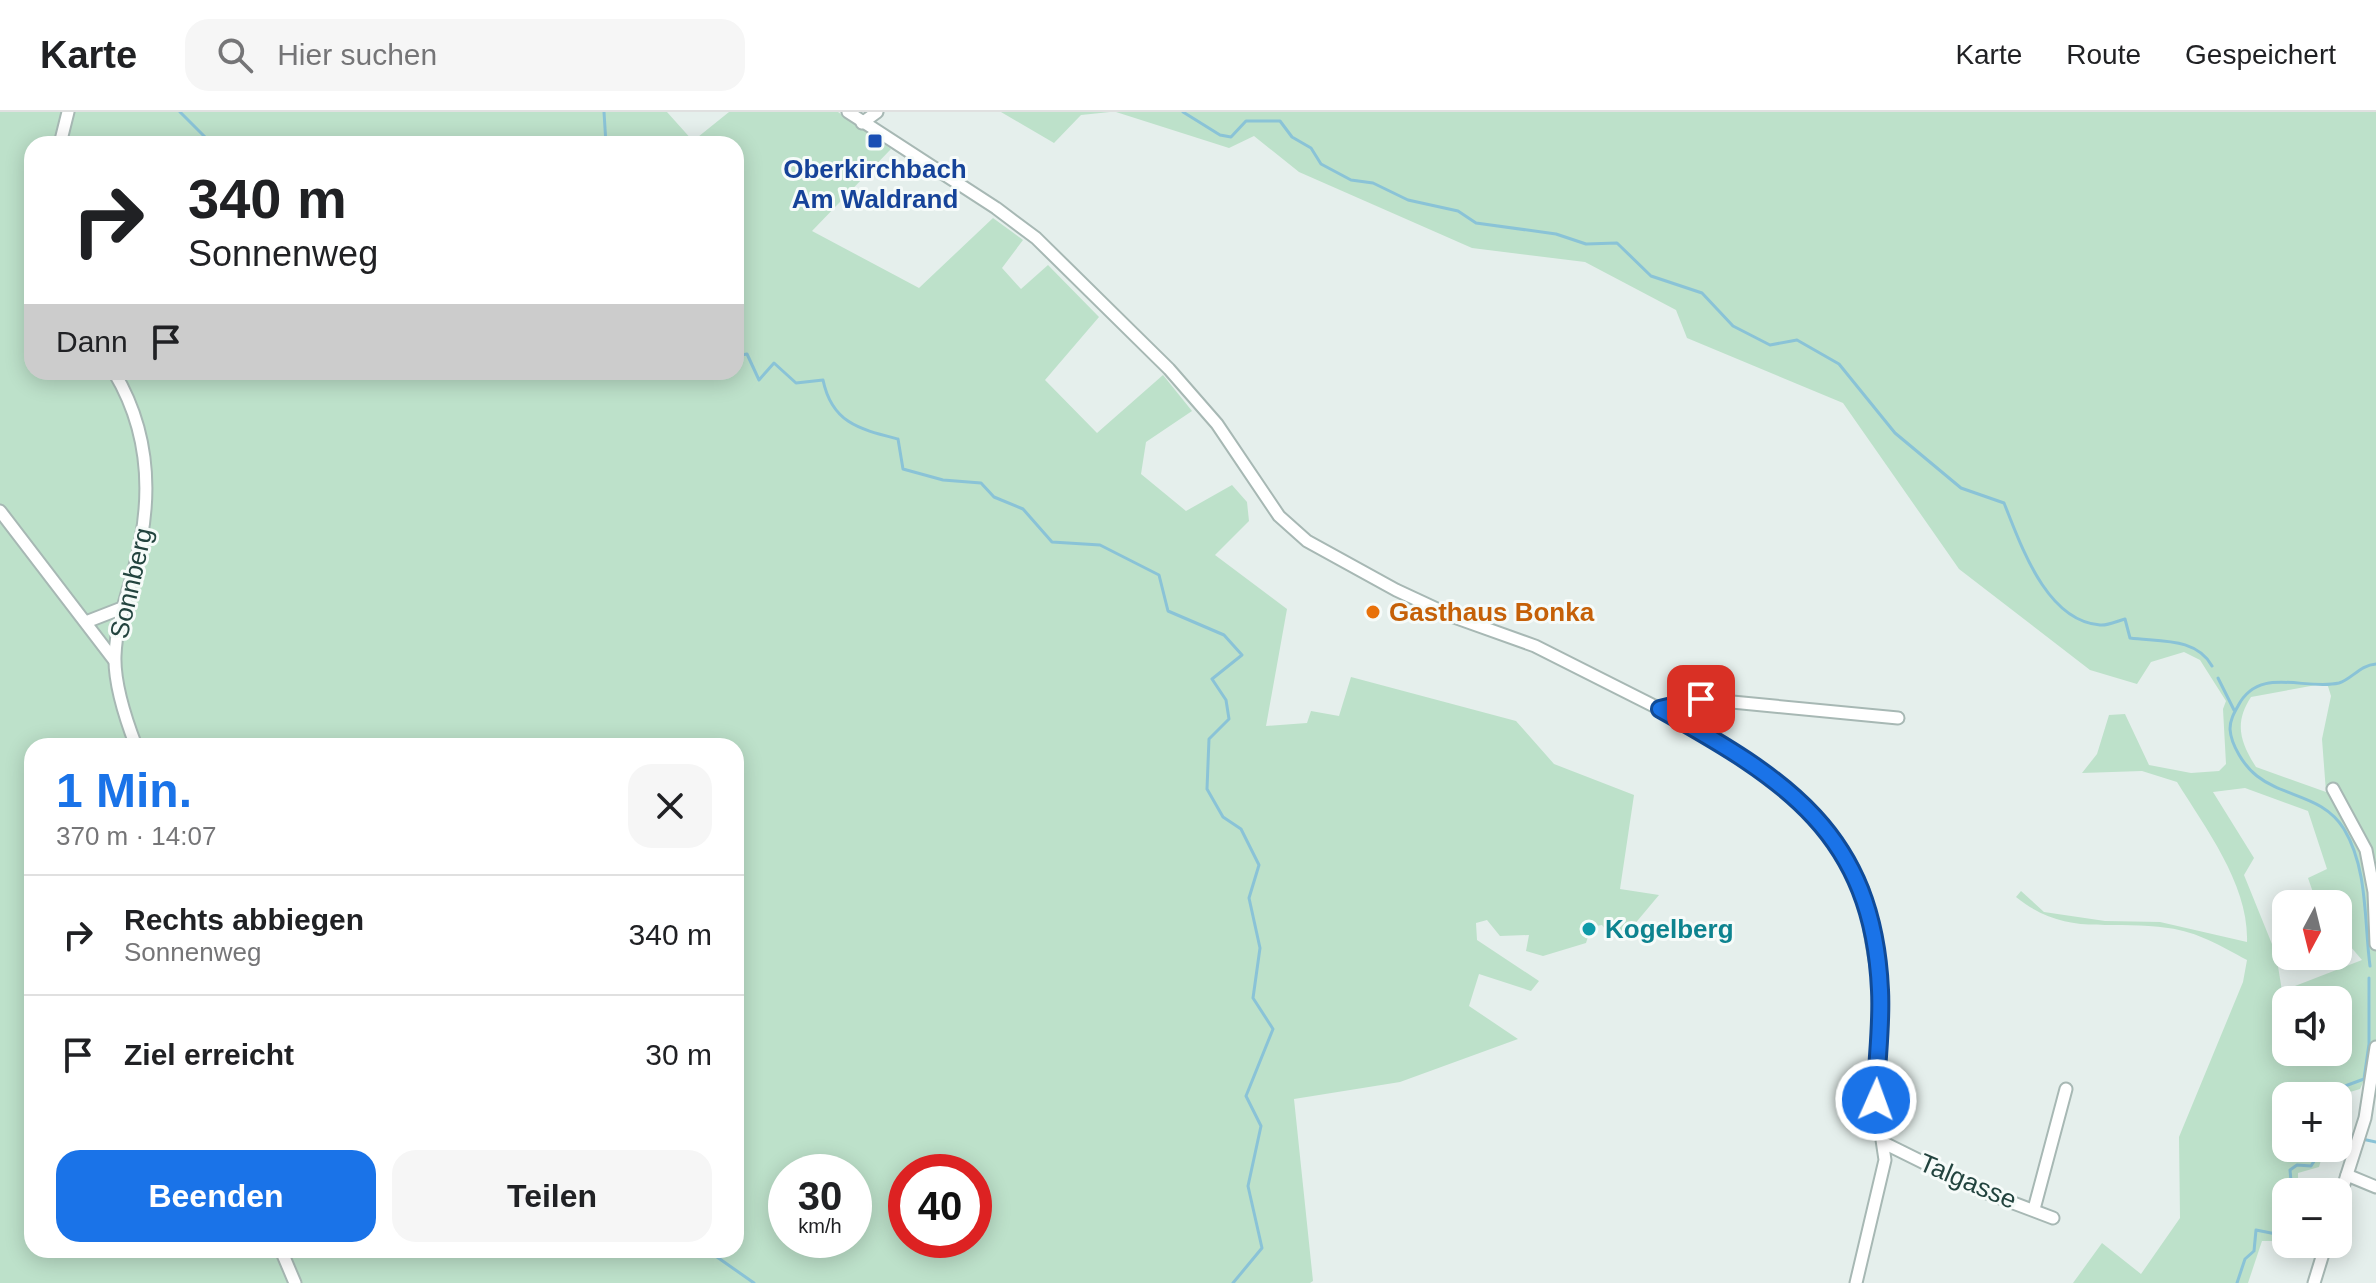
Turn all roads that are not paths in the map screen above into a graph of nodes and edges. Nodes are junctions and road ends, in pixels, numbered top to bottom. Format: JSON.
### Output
{"nodes":[{"id":1,"x":68,"y":112,"type":"edge"},
{"id":2,"x":848,"y":112,"type":"edge"},
{"id":3,"x":877,"y":112,"type":"edge"},
{"id":4,"x":862,"y":123,"type":"junction"},
{"id":5,"x":62,"y":136,"type":"edge"},
{"id":6,"x":118,"y":380,"type":"edge"},
{"id":7,"x":0,"y":511,"type":"edge"},
{"id":8,"x":122,"y":608,"type":"junction"},
{"id":9,"x":86,"y":622,"type":"junction"},
{"id":10,"x":115,"y":661,"type":"junction"},
{"id":11,"x":1660,"y":709,"type":"junction"},
{"id":12,"x":1898,"y":718,"type":"dead end"},
{"id":13,"x":134,"y":738,"type":"edge"},
{"id":14,"x":2333,"y":789,"type":"dead end"},
{"id":15,"x":2376,"y":944,"type":"edge"},
{"id":16,"x":2376,"y":1047,"type":"edge"},
{"id":17,"x":2066,"y":1089,"type":"dead end"},
{"id":18,"x":1884,"y":1143,"type":"junction"},
{"id":19,"x":2347,"y":1175,"type":"junction"},
{"id":20,"x":2346,"y":1178,"type":"edge"},
{"id":21,"x":2376,"y":1187,"type":"edge"},
{"id":22,"x":2034,"y":1209,"type":"junction"},
{"id":23,"x":2053,"y":1218,"type":"dead end"},
{"id":24,"x":284,"y":1258,"type":"edge"},
{"id":25,"x":2322,"y":1258,"type":"edge"},
{"id":26,"x":295,"y":1283,"type":"edge"},
{"id":27,"x":1856,"y":1283,"type":"edge"},
{"id":28,"x":2314,"y":1283,"type":"edge"}],
"edges":[{"from":1,"to":5,"type":"street"},
{"from":2,"to":4,"type":"street"},
{"from":3,"to":4,"type":"street"},
{"from":4,"to":11,"type":"street"},
{"from":6,"to":8,"type":"street","name":"Sonnberg"},
{"from":7,"to":9,"type":"street","name":"Sonnberg"},
{"from":8,"to":9,"type":"street"},
{"from":8,"to":10,"type":"street","name":"Sonnberg"},
{"from":9,"to":10,"type":"street","name":"Sonnberg"},
{"from":10,"to":13,"type":"street"},
{"from":11,"to":12,"type":"street"},
{"from":11,"to":18,"type":"street"},
{"from":14,"to":15,"type":"street"},
{"from":16,"to":19,"type":"street"},
{"from":17,"to":22,"type":"street"},
{"from":18,"to":22,"type":"street","name":"Talgasse"},
{"from":18,"to":27,"type":"street"},
{"from":19,"to":20,"type":"street"},
{"from":19,"to":21,"type":"street"},
{"from":22,"to":23,"type":"street","name":"Talgasse"},
{"from":24,"to":26,"type":"street"},
{"from":25,"to":28,"type":"street"}]}
